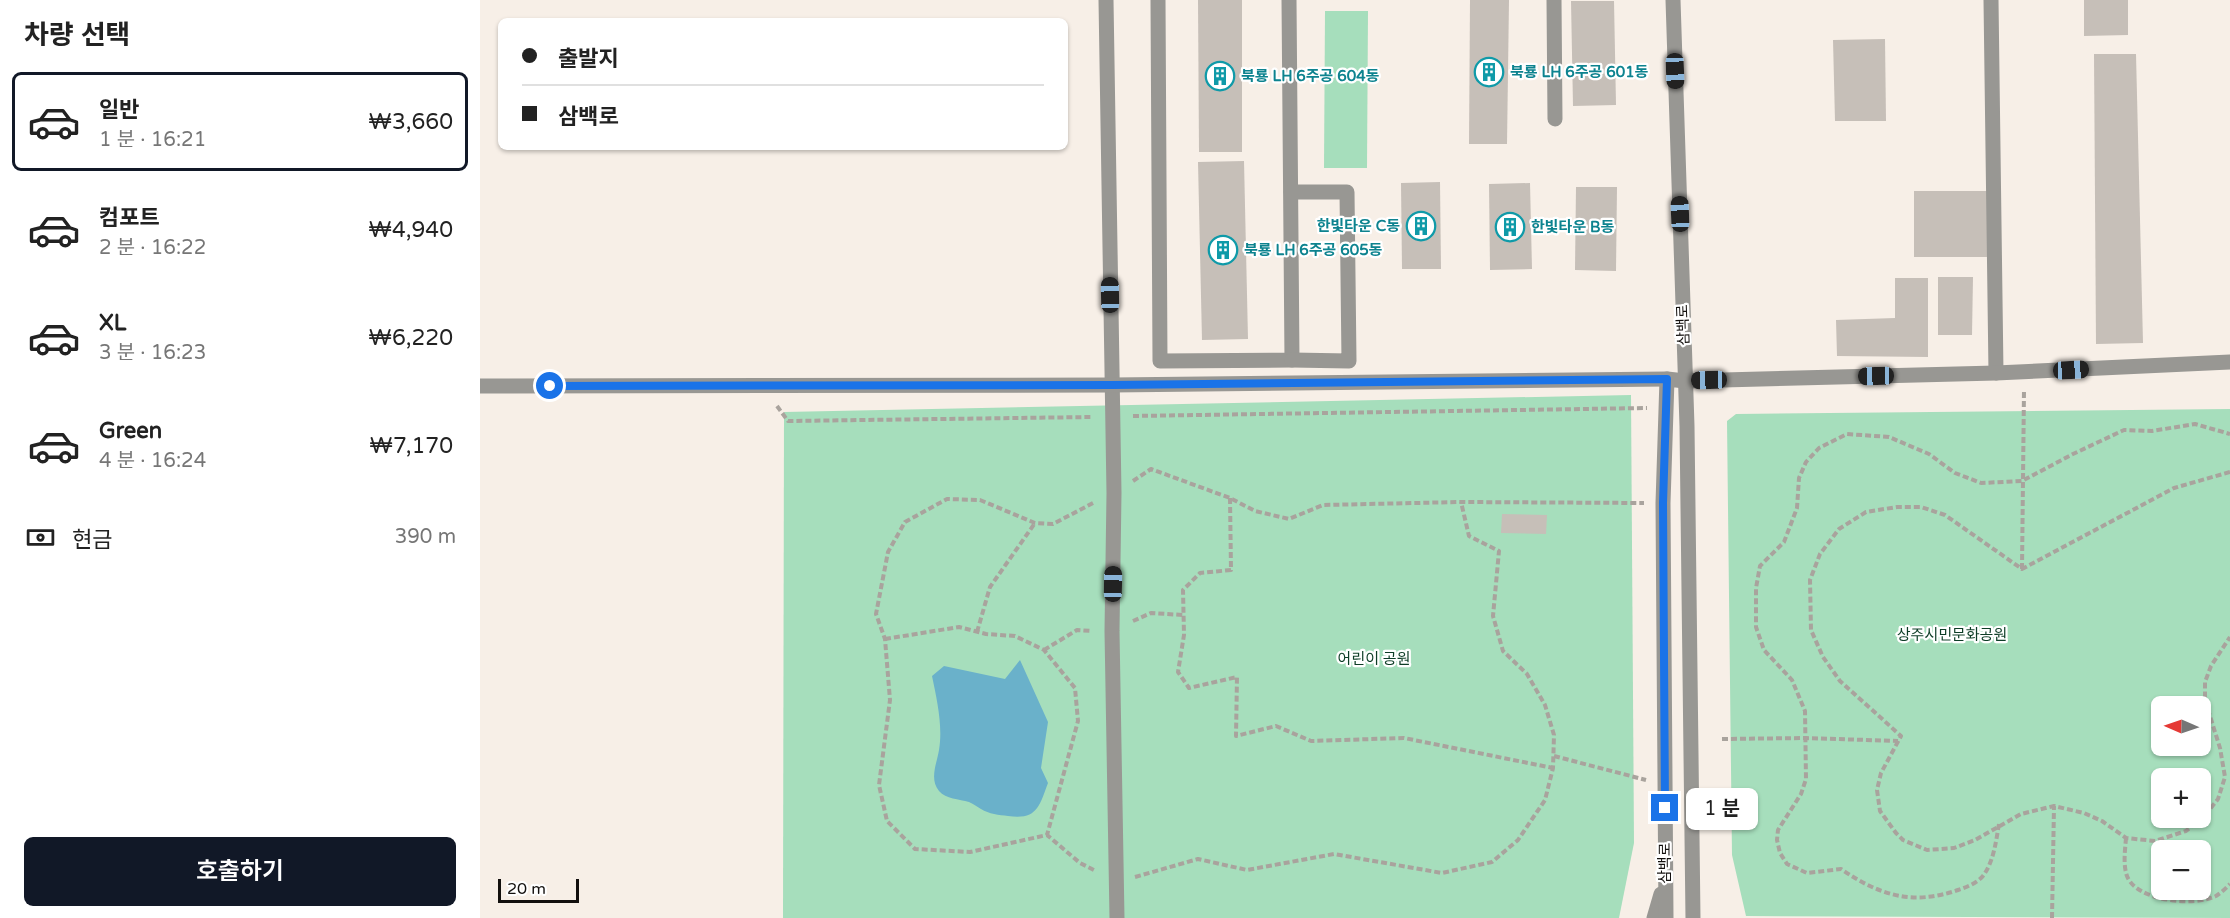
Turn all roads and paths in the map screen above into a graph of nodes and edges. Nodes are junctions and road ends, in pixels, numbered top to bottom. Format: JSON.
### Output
{"nodes":[{"id":1,"x":1106,"y":0,"type":"edge"},
{"id":2,"x":1158,"y":0,"type":"edge"},
{"id":3,"x":1289,"y":0,"type":"edge"},
{"id":4,"x":1554,"y":0,"type":"edge"},
{"id":5,"x":1673,"y":0,"type":"edge"},
{"id":6,"x":1991,"y":0,"type":"edge"},
{"id":7,"x":1555,"y":119,"type":"dead end"},
{"id":8,"x":1291,"y":192,"type":"junction"},
{"id":9,"x":1292,"y":360,"type":"junction"},
{"id":10,"x":2230,"y":362,"type":"edge"},
{"id":11,"x":2026,"y":372,"type":"junction"},
{"id":12,"x":1996,"y":373,"type":"junction"},
{"id":13,"x":1667,"y":379,"type":"junction"},
{"id":14,"x":1685,"y":381,"type":"junction"},
{"id":15,"x":1112,"y":385,"type":"junction"},
{"id":16,"x":480,"y":386,"type":"edge"},
{"id":17,"x":761,"y":386,"type":"junction"},
{"id":18,"x":1666,"y":408,"type":"junction"},
{"id":19,"x":1112,"y":416,"type":"junction"},
{"id":20,"x":2230,"y":434,"type":"edge"},
{"id":21,"x":2230,"y":472,"type":"edge"},
{"id":22,"x":2022,"y":482,"type":"junction"},
{"id":23,"x":1114,"y":493,"type":"junction"},
{"id":24,"x":1230,"y":498,"type":"junction"},
{"id":25,"x":1461,"y":502,"type":"junction"},
{"id":26,"x":1663,"y":503,"type":"junction"},
{"id":27,"x":1035,"y":523,"type":"junction"},
{"id":28,"x":2022,"y":569,"type":"junction"},
{"id":29,"x":977,"y":632,"type":"junction"},
{"id":30,"x":2230,"y":637,"type":"edge"},
{"id":31,"x":885,"y":639,"type":"junction"},
{"id":32,"x":1805,"y":738,"type":"junction"},
{"id":33,"x":1722,"y":739,"type":"dead end"},
{"id":34,"x":1898,"y":741,"type":"junction"},
{"id":35,"x":1554,"y":756,"type":"junction"},
{"id":36,"x":1553,"y":768,"type":"junction"},
{"id":37,"x":1665,"y":785,"type":"junction"},
{"id":38,"x":2054,"y":806,"type":"junction"},
{"id":39,"x":1999,"y":824,"type":"junction"},
{"id":40,"x":1047,"y":835,"type":"junction"},
{"id":41,"x":2126,"y":838,"type":"junction"},
{"id":42,"x":1665,"y":879,"type":"junction"},
{"id":43,"x":1116,"y":883,"type":"junction"},
{"id":44,"x":2230,"y":884,"type":"edge"},
{"id":45,"x":1117,"y":918,"type":"edge"},
{"id":46,"x":1654,"y":918,"type":"edge"},
{"id":47,"x":1666,"y":918,"type":"edge"},
{"id":48,"x":1693,"y":918,"type":"edge"},
{"id":49,"x":2052,"y":918,"type":"edge"}],
"edges":[{"from":1,"to":15,"type":"street"},
{"from":2,"to":9,"type":"street"},
{"from":3,"to":8,"type":"street"},
{"from":4,"to":7,"type":"street"},
{"from":5,"to":14,"type":"street","name":"삼백로"},
{"from":6,"to":12,"type":"street"},
{"from":8,"to":9,"type":"street"},
{"from":8,"to":9,"type":"street"},
{"from":10,"to":11,"type":"street"},
{"from":11,"to":12,"type":"street"},
{"from":11,"to":22,"type":"path"},
{"from":12,"to":14,"type":"street"},
{"from":13,"to":14,"type":"street"},
{"from":13,"to":15,"type":"street"},
{"from":13,"to":18,"type":"street","name":"삼백로"},
{"from":14,"to":48,"type":"street","name":"삼백로"},
{"from":15,"to":17,"type":"street"},
{"from":15,"to":19,"type":"street"},
{"from":16,"to":17,"type":"street"},
{"from":17,"to":19,"type":"path"},
{"from":18,"to":19,"type":"path"},
{"from":18,"to":26,"type":"street","name":"삼백로"},
{"from":19,"to":23,"type":"street"},
{"from":20,"to":22,"type":"path"},
{"from":21,"to":28,"type":"path"},
{"from":22,"to":28,"type":"path"},
{"from":22,"to":32,"type":"path"},
{"from":23,"to":24,"type":"path"},
{"from":23,"to":27,"type":"path"},
{"from":23,"to":43,"type":"street"},
{"from":24,"to":25,"type":"path"},
{"from":24,"to":36,"type":"path"},
{"from":25,"to":26,"type":"path"},
{"from":25,"to":35,"type":"path"},
{"from":26,"to":37,"type":"street","name":"삼백로"},
{"from":27,"to":29,"type":"path"},
{"from":27,"to":31,"type":"path"},
{"from":28,"to":34,"type":"path"},
{"from":29,"to":31,"type":"path"},
{"from":29,"to":40,"type":"path"},
{"from":30,"to":41,"type":"path"},
{"from":31,"to":40,"type":"path"},
{"from":32,"to":33,"type":"path"},
{"from":32,"to":34,"type":"path"},
{"from":32,"to":39,"type":"path"},
{"from":34,"to":39,"type":"path"},
{"from":35,"to":36,"type":"path"},
{"from":35,"to":37,"type":"path"},
{"from":36,"to":43,"type":"path"},
{"from":37,"to":42,"type":"street","name":"삼백로"},
{"from":38,"to":39,"type":"path"},
{"from":38,"to":41,"type":"path"},
{"from":38,"to":49,"type":"path"},
{"from":40,"to":43,"type":"path"},
{"from":41,"to":44,"type":"path"},
{"from":42,"to":46,"type":"street"},
{"from":42,"to":47,"type":"street","name":"삼백로"},
{"from":43,"to":45,"type":"street"}]}
